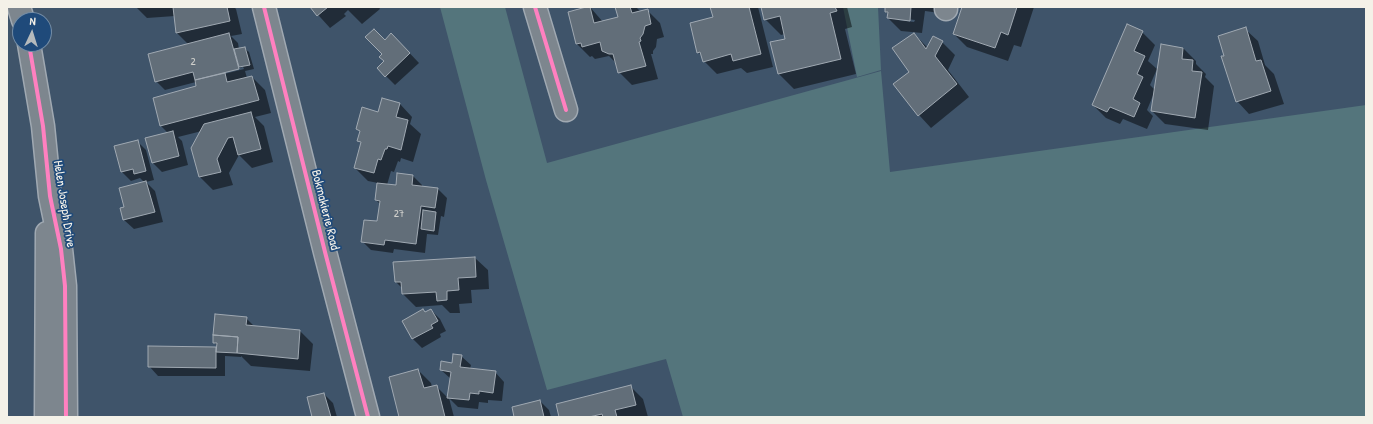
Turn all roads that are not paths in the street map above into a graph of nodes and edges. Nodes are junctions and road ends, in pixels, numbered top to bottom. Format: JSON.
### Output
{"nodes":[{"id":1,"x":264,"y":7,"type":"edge"},
{"id":2,"x":535,"y":7,"type":"edge"},
{"id":3,"x":30,"y":52,"type":"edge"},
{"id":4,"x":566,"y":110,"type":"dead end"},
{"id":5,"x":50,"y":196,"type":"junction"},
{"id":6,"x":46,"y":417,"type":"edge"},
{"id":7,"x":66,"y":417,"type":"edge"},
{"id":8,"x":368,"y":417,"type":"edge"}],
"edges":[{"from":1,"to":8,"type":"street","name":"Bokmakierie Road"},
{"from":2,"to":4,"type":"street"},
{"from":3,"to":5,"type":"street","name":"Helen Joseph Drive"},
{"from":5,"to":6,"type":"street","name":"Helen Joseph Drive"},
{"from":5,"to":7,"type":"street","name":"Helen Joseph Drive"}]}
